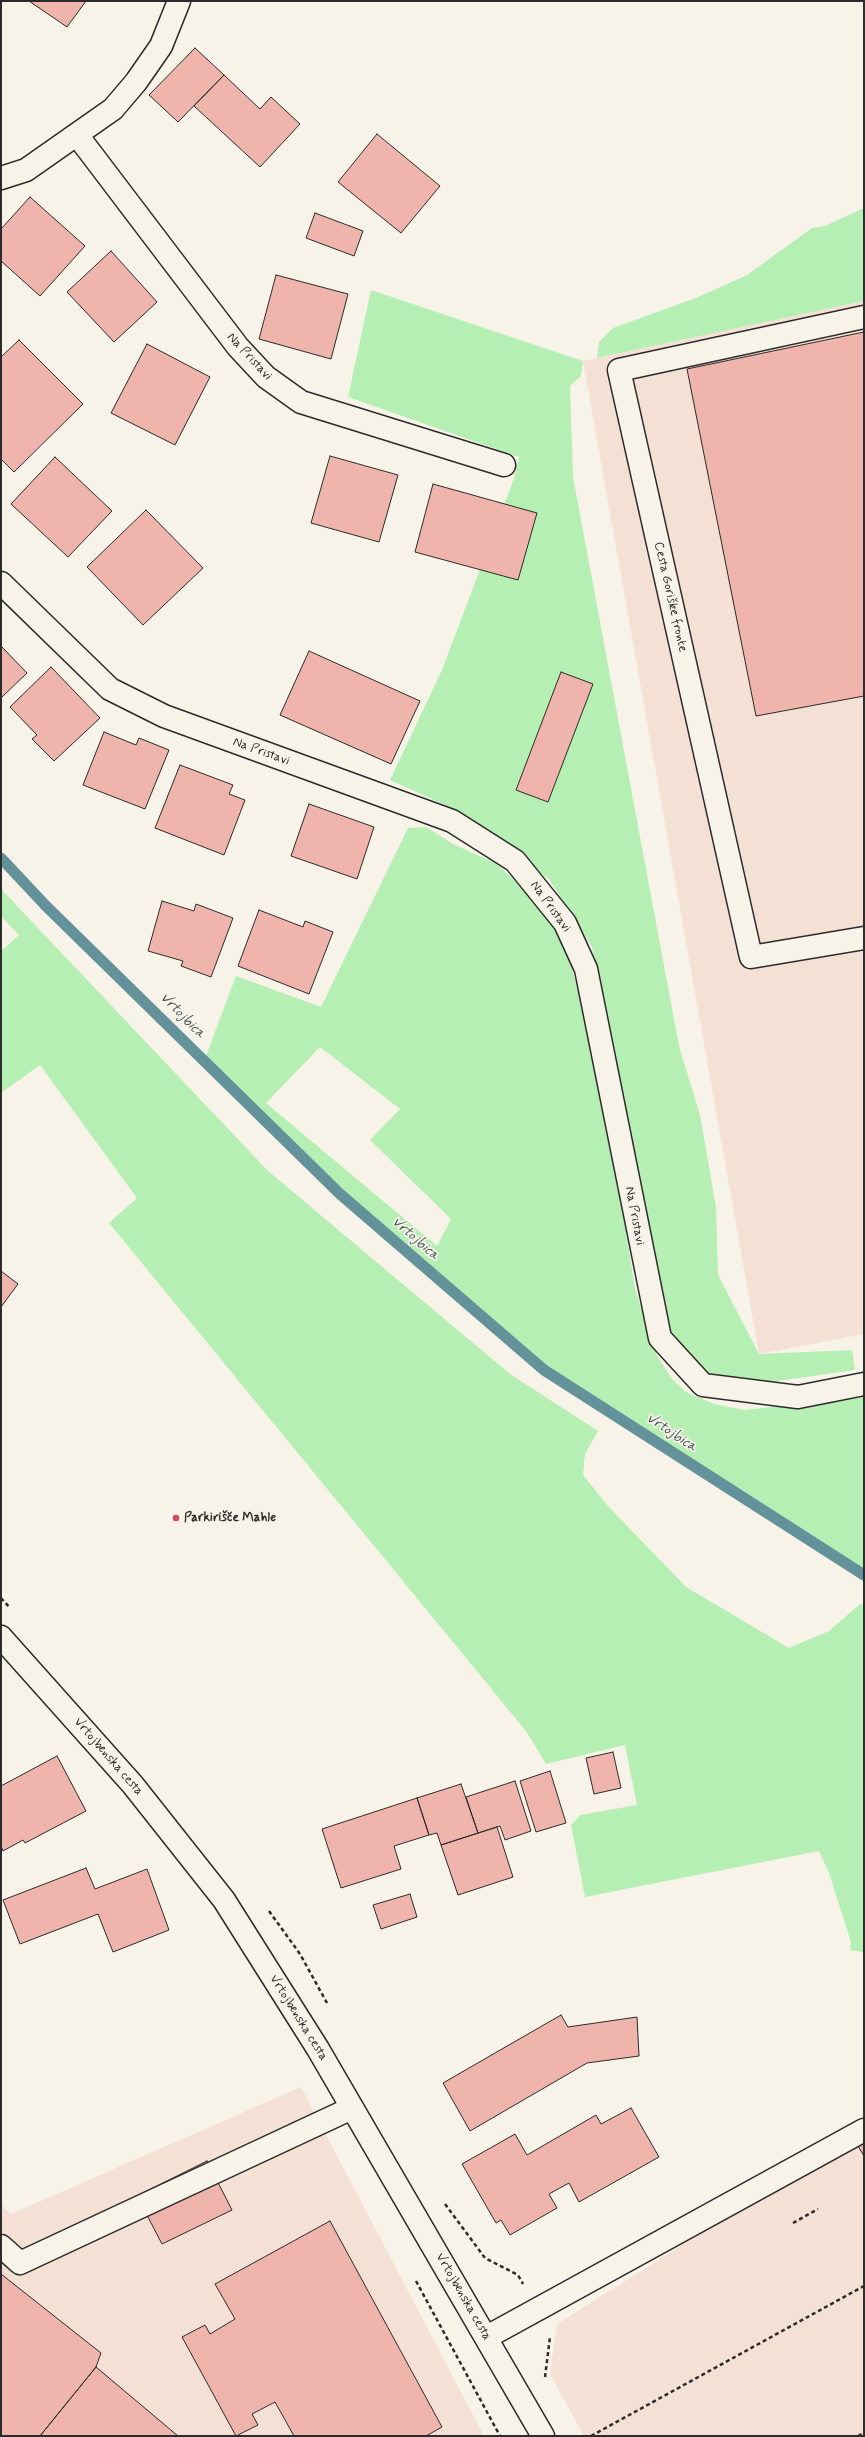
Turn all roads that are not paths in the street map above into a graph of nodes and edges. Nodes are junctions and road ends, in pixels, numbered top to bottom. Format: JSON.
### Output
{"nodes":[{"id":1,"x":179,"y":1,"type":"edge"},
{"id":2,"x":77,"y":135,"type":"junction"},
{"id":3,"x":1,"y":178,"type":"edge"},
{"id":4,"x":864,"y":317,"type":"edge"},
{"id":5,"x":504,"y":465,"type":"dead end"},
{"id":6,"x":1,"y":583,"type":"edge"},
{"id":7,"x":864,"y":938,"type":"edge"},
{"id":8,"x":864,"y":1384,"type":"edge"},
{"id":9,"x":1,"y":1637,"type":"edge"},
{"id":10,"x":352,"y":2108,"type":"junction"},
{"id":11,"x":864,"y":2130,"type":"edge"},
{"id":12,"x":1,"y":2246,"type":"edge"},
{"id":13,"x":487,"y":2337,"type":"junction"},
{"id":14,"x":543,"y":2436,"type":"edge"}],
"edges":[{"from":1,"to":2,"type":"street"},
{"from":2,"to":3,"type":"street"},
{"from":2,"to":5,"type":"street","name":"Na Pristavi"},
{"from":4,"to":7,"type":"street","name":"Cesta Goriške fronte"},
{"from":6,"to":8,"type":"street","name":"Na Pristavi"},
{"from":9,"to":10,"type":"street","name":"Vrtojbenska cesta"},
{"from":10,"to":12,"type":"street"},
{"from":10,"to":13,"type":"street","name":"Vrtojbenska cesta"},
{"from":11,"to":13,"type":"street"},
{"from":13,"to":14,"type":"street","name":"Vrtojbenska cesta"}]}
